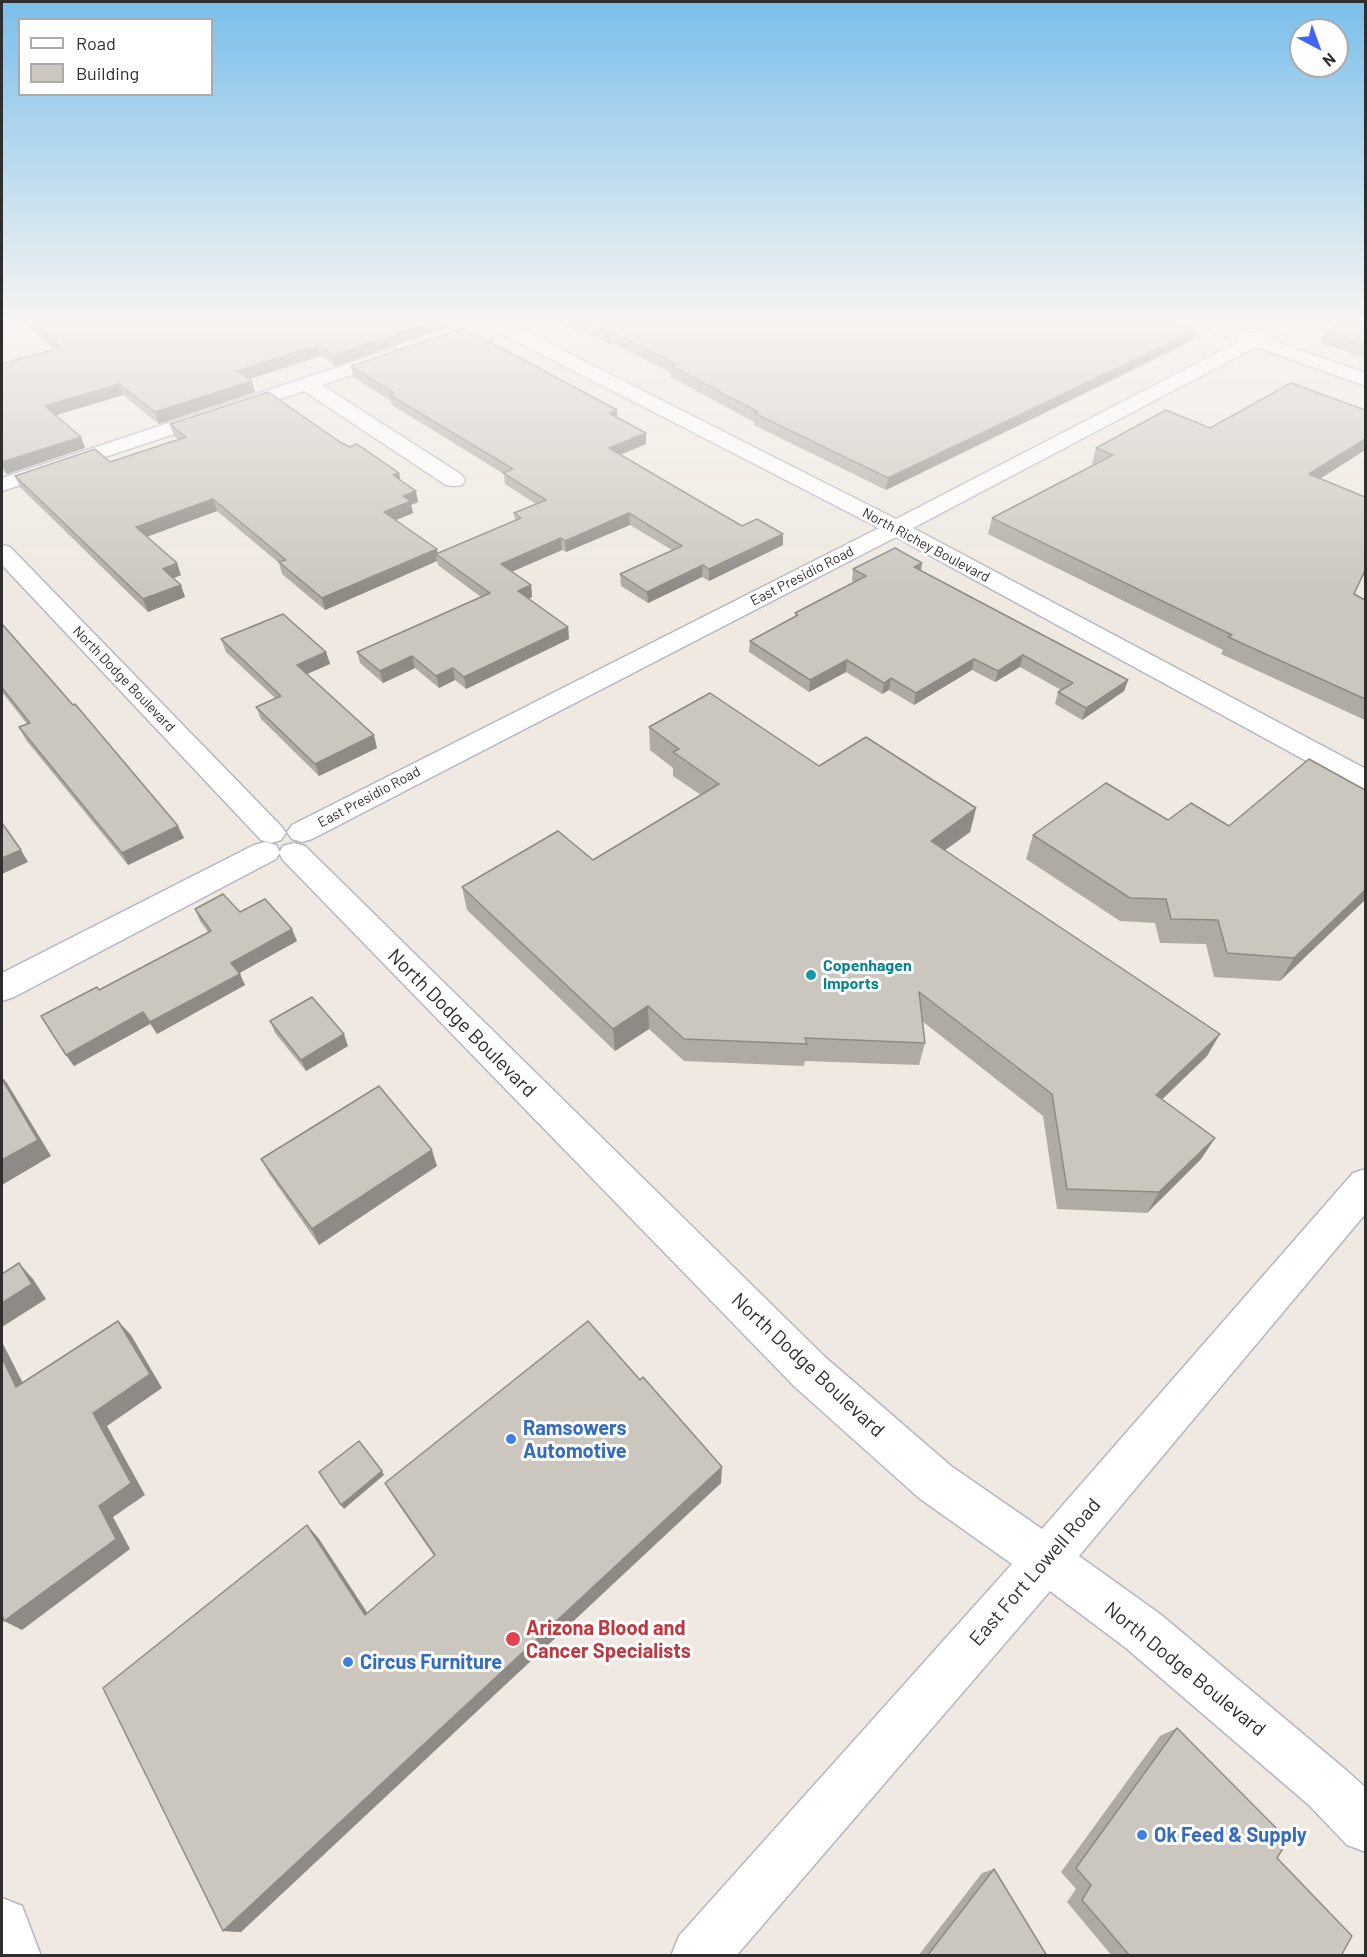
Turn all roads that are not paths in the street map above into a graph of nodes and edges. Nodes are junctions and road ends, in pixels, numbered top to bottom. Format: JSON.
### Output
{"nodes":[{"id":1,"x":234,"y":408,"type":"edge"},
{"id":2,"x":344,"y":408,"type":"edge"},
{"id":3,"x":660,"y":408,"type":"edge"},
{"id":4,"x":1125,"y":408,"type":"edge"},
{"id":5,"x":454,"y":480,"type":"dead end"},
{"id":6,"x":2,"y":485,"type":"edge"},
{"id":7,"x":896,"y":528,"type":"junction"},
{"id":8,"x":2,"y":552,"type":"edge"},
{"id":9,"x":1365,"y":781,"type":"edge"},
{"id":10,"x":283,"y":842,"type":"junction"},
{"id":11,"x":2,"y":988,"type":"edge"},
{"id":12,"x":1365,"y":1185,"type":"edge"},
{"id":13,"x":1046,"y":1560,"type":"junction"},
{"id":14,"x":1365,"y":1826,"type":"edge"},
{"id":15,"x":2,"y":1926,"type":"edge"},
{"id":16,"x":13,"y":1956,"type":"edge"},
{"id":17,"x":699,"y":1956,"type":"edge"}],
"edges":[{"from":1,"to":6,"type":"street"},
{"from":2,"to":5,"type":"street"},
{"from":3,"to":7,"type":"street","name":"North Richey Boulevard"},
{"from":4,"to":7,"type":"street","name":"East Presidio Road"},
{"from":7,"to":9,"type":"street","name":"North Richey Boulevard"},
{"from":7,"to":10,"type":"street","name":"East Presidio Road"},
{"from":8,"to":10,"type":"street","name":"North Dodge Boulevard"},
{"from":10,"to":11,"type":"street","name":"East Presidio Road"},
{"from":10,"to":13,"type":"street","name":"North Dodge Boulevard"},
{"from":12,"to":13,"type":"street","name":"East Fort Lowell Road"},
{"from":13,"to":14,"type":"street","name":"North Dodge Boulevard"},
{"from":13,"to":17,"type":"street","name":"East Fort Lowell Road"},
{"from":15,"to":16,"type":"street"}]}
